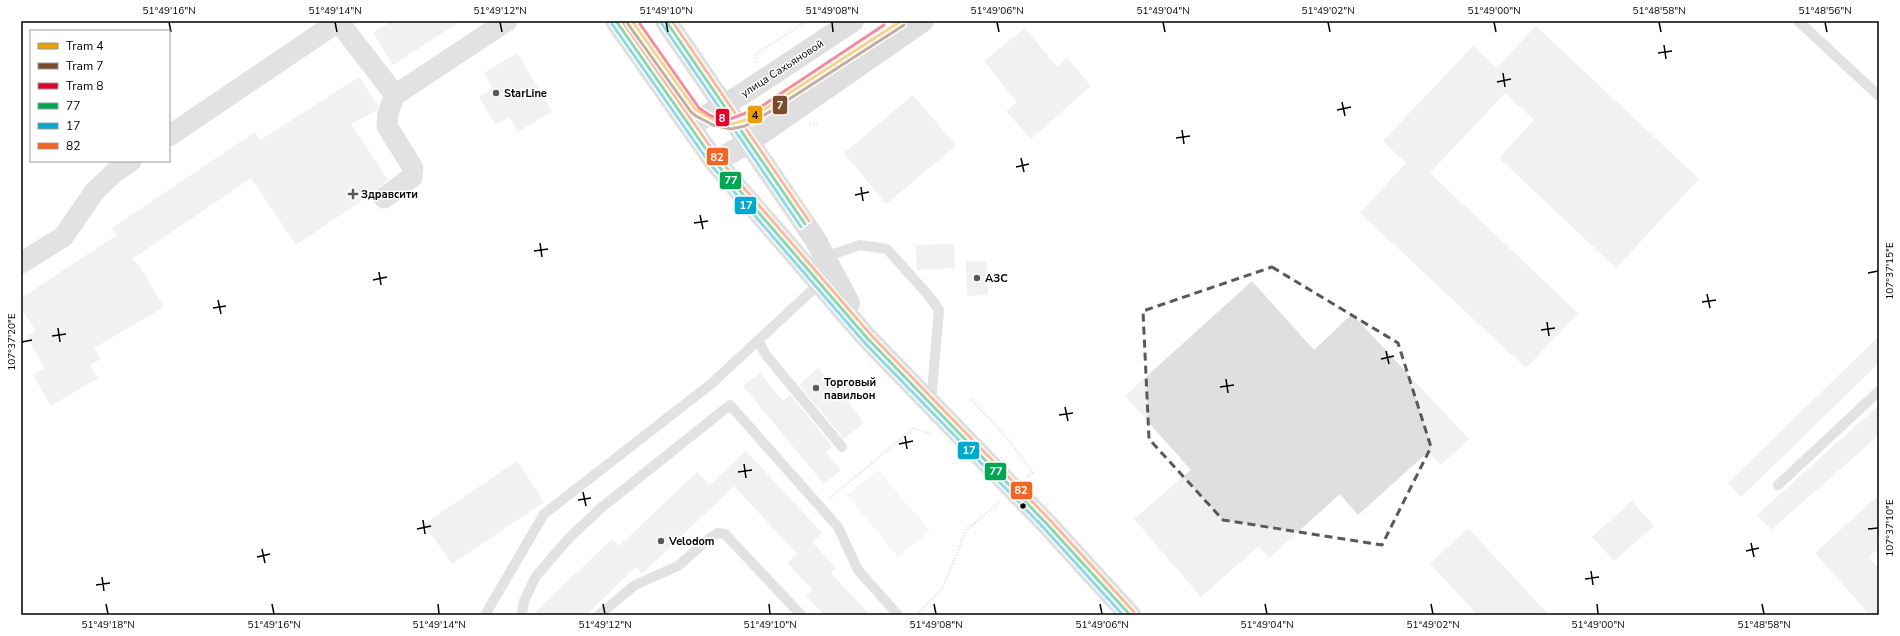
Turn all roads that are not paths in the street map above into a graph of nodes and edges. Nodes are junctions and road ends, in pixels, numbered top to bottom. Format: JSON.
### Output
{"nodes":[{"id":1,"x":338,"y":21,"type":"edge"},
{"id":2,"x":507,"y":21,"type":"edge"},
{"id":3,"x":616,"y":21,"type":"edge"},
{"id":4,"x":666,"y":21,"type":"edge"},
{"id":5,"x":853,"y":21,"type":"edge"},
{"id":6,"x":923,"y":21,"type":"edge"},
{"id":7,"x":1798,"y":21,"type":"edge"},
{"id":8,"x":395,"y":95,"type":"junction"},
{"id":9,"x":1879,"y":96,"type":"edge"},
{"id":10,"x":724,"y":105,"type":"junction"},
{"id":11,"x":170,"y":135,"type":"edge"},
{"id":12,"x":696,"y":135,"type":"junction"},
{"id":13,"x":749,"y":142,"type":"junction"},
{"id":14,"x":130,"y":162,"type":"edge"},
{"id":15,"x":715,"y":162,"type":"junction"},
{"id":16,"x":384,"y":198,"type":"dead end"},
{"id":17,"x":825,"y":257,"type":"junction"},
{"id":18,"x":21,"y":263,"type":"edge"},
{"id":19,"x":820,"y":283,"type":"junction"},
{"id":20,"x":867,"y":338,"type":"junction"},
{"id":21,"x":758,"y":340,"type":"junction"},
{"id":22,"x":1879,"y":391,"type":"edge"},
{"id":23,"x":931,"y":405,"type":"junction"},
{"id":24,"x":842,"y":447,"type":"dead end"},
{"id":25,"x":1778,"y":485,"type":"dead end"},
{"id":26,"x":485,"y":615,"type":"edge"},
{"id":27,"x":522,"y":615,"type":"edge"},
{"id":28,"x":599,"y":615,"type":"edge"},
{"id":29,"x":801,"y":615,"type":"edge"},
{"id":30,"x":898,"y":615,"type":"edge"},
{"id":31,"x":1130,"y":615,"type":"edge"}],
"edges":[{"from":1,"to":8,"type":"street"},
{"from":1,"to":11,"type":"street"},
{"from":2,"to":8,"type":"street"},
{"from":3,"to":12,"type":"main road"},
{"from":4,"to":10,"type":"main road"},
{"from":5,"to":10,"type":"main road","name":"улица Сахьяновой"},
{"from":6,"to":13,"type":"main road"},
{"from":7,"to":9,"type":"lane"},
{"from":8,"to":16,"type":"street"},
{"from":10,"to":12,"type":"main road","name":"улица Сахьяновой"},
{"from":10,"to":13,"type":"main road"},
{"from":12,"to":15,"type":"main road"},
{"from":13,"to":15,"type":"main road"},
{"from":13,"to":17,"type":"main road"},
{"from":14,"to":18,"type":"street"},
{"from":15,"to":19,"type":"main road"},
{"from":17,"to":20,"type":"main road"},
{"from":17,"to":23,"type":"lane"},
{"from":19,"to":20,"type":"main road"},
{"from":19,"to":21,"type":"lane"},
{"from":20,"to":23,"type":"main road"},
{"from":21,"to":24,"type":"lane"},
{"from":21,"to":26,"type":"lane"},
{"from":22,"to":25,"type":"lane"},
{"from":23,"to":31,"type":"main road"},
{"from":27,"to":30,"type":"lane"},
{"from":28,"to":29,"type":"lane"}]}
